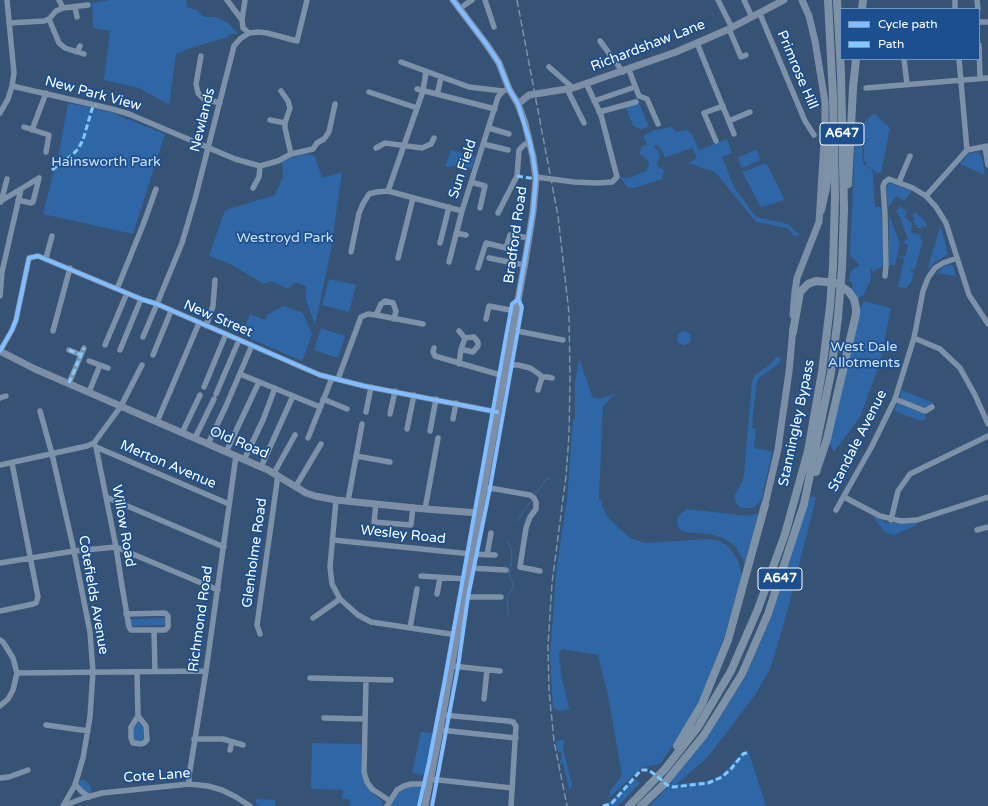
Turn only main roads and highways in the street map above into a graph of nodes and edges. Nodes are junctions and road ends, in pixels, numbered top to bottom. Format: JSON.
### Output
{"nodes":[{"id":1,"x":453,"y":0,"type":"edge"},
{"id":2,"x":784,"y":0,"type":"edge"},
{"id":3,"x":802,"y":0,"type":"edge"},
{"id":4,"x":828,"y":0,"type":"edge"},
{"id":5,"x":837,"y":0,"type":"edge"},
{"id":6,"x":840,"y":55,"type":"edge"},
{"id":7,"x":840,"y":60,"type":"edge"},
{"id":8,"x":856,"y":60,"type":"edge"},
{"id":9,"x":833,"y":97,"type":"junction"},
{"id":10,"x":518,"y":104,"type":"junction"},
{"id":11,"x":844,"y":209,"type":"junction"},
{"id":12,"x":821,"y":210,"type":"junction"},
{"id":13,"x":793,"y":332,"type":"junction"},
{"id":14,"x":0,"y":351,"type":"edge"},
{"id":15,"x":804,"y":504,"type":"junction"},
{"id":16,"x":765,"y":505,"type":"joint"},
{"id":17,"x":479,"y":512,"type":"junction"},
{"id":18,"x":641,"y":793,"type":"junction"},
{"id":19,"x":425,"y":806,"type":"edge"},
{"id":20,"x":629,"y":806,"type":"edge"},
{"id":21,"x":641,"y":806,"type":"edge"}],
"edges":[{"from":1,"to":10,"type":"main road","name":"Bradford Road"},
{"from":2,"to":10,"type":"main road","name":"Richardshaw Lane"},
{"from":3,"to":12,"type":"main road"},
{"from":4,"to":9,"type":"highway","name":"Stanningley Bypass","number":"A647"},
{"from":5,"to":6,"type":"highway","name":"Stanningley Bypass","number":"A647"},
{"from":7,"to":11,"type":"highway","name":"Stanningley Bypass","number":"A647"},
{"from":8,"to":11,"type":"highway"},
{"from":9,"to":12,"type":"highway","number":"A647"},
{"from":9,"to":18,"type":"highway","name":"Stanningley Bypass","number":"A647","bridge":true},
{"from":10,"to":17,"type":"main road","name":"Bradford Road"},
{"from":11,"to":15,"type":"highway","name":"Stanningley Bypass","number":"A647","bridge":true},
{"from":12,"to":13,"type":"main road"},
{"from":13,"to":15,"type":"highway"},
{"from":13,"to":16,"type":"main road"},
{"from":14,"to":17,"type":"main road","name":"Old Road"},
{"from":15,"to":21,"type":"highway","name":"Stanningley Bypass","number":"A647"},
{"from":16,"to":18,"type":"highway"},
{"from":17,"to":19,"type":"main road","name":"Bradford Road"},
{"from":18,"to":20,"type":"highway","name":"Stanningley Bypass","number":"A647"}]}
